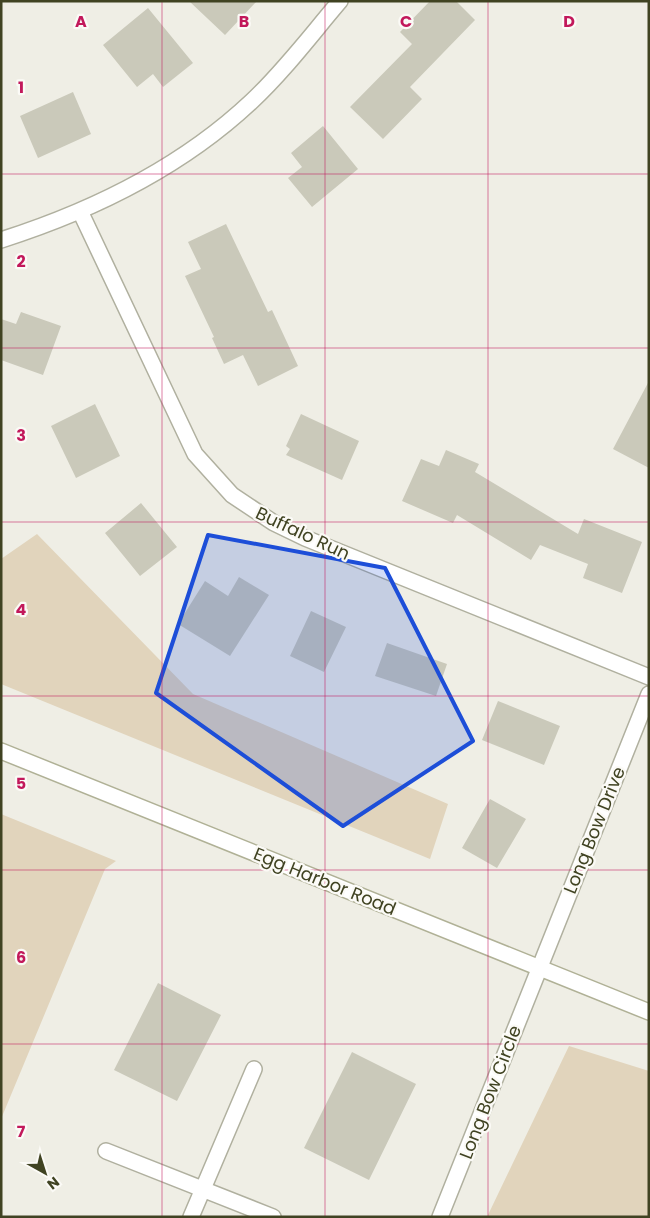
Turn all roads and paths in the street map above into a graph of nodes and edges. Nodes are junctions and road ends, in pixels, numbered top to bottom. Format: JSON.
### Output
{"nodes":[{"id":1,"x":340,"y":1,"type":"edge"},
{"id":2,"x":80,"y":211,"type":"junction"},
{"id":3,"x":1,"y":240,"type":"edge"},
{"id":4,"x":649,"y":677,"type":"edge"},
{"id":5,"x":649,"y":694,"type":"edge"},
{"id":6,"x":1,"y":751,"type":"edge"},
{"id":7,"x":539,"y":966,"type":"junction"},
{"id":8,"x":649,"y":1012,"type":"edge"},
{"id":9,"x":254,"y":1069,"type":"dead end"},
{"id":10,"x":106,"y":1151,"type":"dead end"},
{"id":11,"x":203,"y":1189,"type":"junction"},
{"id":12,"x":191,"y":1217,"type":"edge"},
{"id":13,"x":273,"y":1217,"type":"edge"},
{"id":14,"x":440,"y":1217,"type":"edge"}],
"edges":[{"from":1,"to":2,"type":"street"},
{"from":2,"to":3,"type":"street"},
{"from":2,"to":4,"type":"street","name":"Buffalo Run"},
{"from":5,"to":7,"type":"street","name":"Long Bow Drive"},
{"from":6,"to":7,"type":"street","name":"Egg Harbor Road"},
{"from":7,"to":8,"type":"street","name":"Egg Harbor Road"},
{"from":7,"to":14,"type":"street","name":"Long Bow Circle"},
{"from":9,"to":11,"type":"street"},
{"from":10,"to":11,"type":"street"},
{"from":11,"to":12,"type":"street"},
{"from":11,"to":13,"type":"street"}]}
